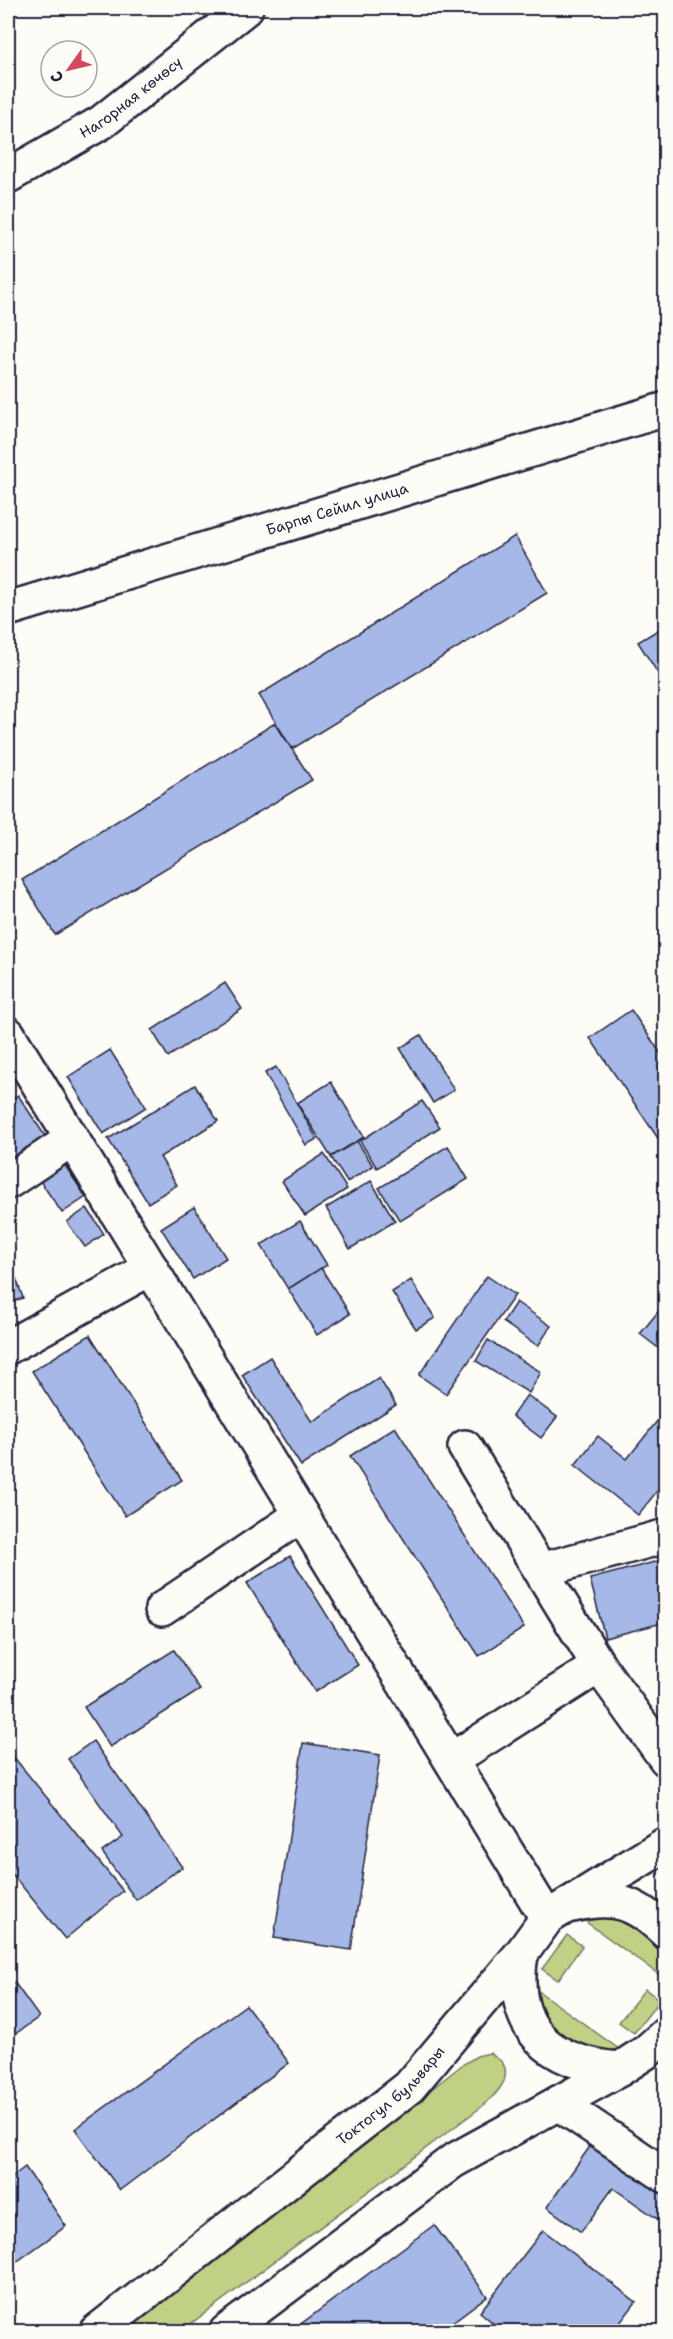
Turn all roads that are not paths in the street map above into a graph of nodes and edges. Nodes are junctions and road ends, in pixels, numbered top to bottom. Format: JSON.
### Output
{"nodes":[{"id":1,"x":246,"y":8,"type":"edge"},
{"id":2,"x":8,"y":176,"type":"edge"},
{"id":3,"x":666,"y":409,"type":"edge"},
{"id":4,"x":8,"y":609,"type":"edge"},
{"id":5,"x":8,"y":1034,"type":"edge"},
{"id":6,"x":72,"y":1139,"type":"junction"},
{"id":7,"x":8,"y":1182,"type":"edge"},
{"id":8,"x":151,"y":1268,"type":"junction"},
{"id":9,"x":8,"y":1347,"type":"edge"},
{"id":10,"x":465,"y":1447,"type":"dead end"},
{"id":11,"x":301,"y":1515,"type":"junction"},
{"id":12,"x":666,"y":1536,"type":"edge"},
{"id":13,"x":541,"y":1570,"type":"junction"},
{"id":14,"x":162,"y":1609,"type":"dead end"},
{"id":15,"x":599,"y":1666,"type":"junction"},
{"id":16,"x":666,"y":1759,"type":"edge"},
{"id":17,"x":451,"y":1760,"type":"junction"},
{"id":18,"x":666,"y":1844,"type":"edge"},
{"id":19,"x":559,"y":1912,"type":"junction"},
{"id":20,"x":666,"y":1932,"type":"edge"},
{"id":21,"x":521,"y":1954,"type":"junction"},
{"id":22,"x":666,"y":2034,"type":"edge"},
{"id":23,"x":620,"y":2069,"type":"junction"},
{"id":24,"x":558,"y":2103,"type":"junction"},
{"id":25,"x":666,"y":2176,"type":"edge"},
{"id":26,"x":96,"y":2331,"type":"edge"},
{"id":27,"x":226,"y":2331,"type":"edge"}],
"edges":[{"from":1,"to":2,"type":"street","name":"Нагорная көчөсү"},
{"from":3,"to":4,"type":"street","name":"Барпы Сейил улица"},
{"from":5,"to":6,"type":"street"},
{"from":6,"to":7,"type":"street"},
{"from":6,"to":8,"type":"street"},
{"from":8,"to":9,"type":"street"},
{"from":8,"to":11,"type":"street"},
{"from":10,"to":13,"type":"street"},
{"from":11,"to":14,"type":"street"},
{"from":11,"to":17,"type":"street"},
{"from":12,"to":13,"type":"street"},
{"from":13,"to":15,"type":"street"},
{"from":15,"to":16,"type":"street"},
{"from":15,"to":17,"type":"street"},
{"from":17,"to":19,"type":"street"},
{"from":18,"to":19,"type":"street","name":"Токтогул бульвары"},
{"from":19,"to":20,"type":"street"},
{"from":19,"to":21,"type":"street","name":"Токтогул бульвары"},
{"from":21,"to":23,"type":"street"},
{"from":21,"to":26,"type":"street","name":"Токтогул бульвары"},
{"from":22,"to":23,"type":"street"},
{"from":23,"to":24,"type":"street"},
{"from":24,"to":25,"type":"street"},
{"from":24,"to":27,"type":"street"}]}
